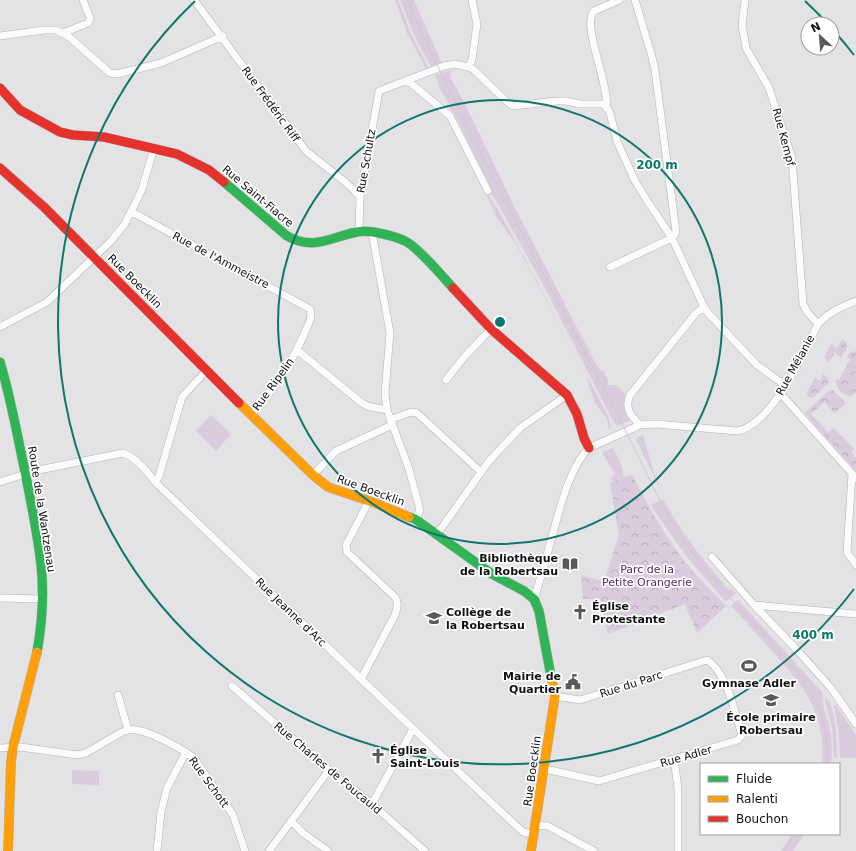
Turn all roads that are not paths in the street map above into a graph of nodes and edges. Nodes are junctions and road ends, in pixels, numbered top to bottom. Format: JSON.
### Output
{"nodes":[{"id":1,"x":83,"y":0,"type":"edge"},
{"id":2,"x":194,"y":0,"type":"edge"},
{"id":3,"x":472,"y":0,"type":"edge"},
{"id":4,"x":620,"y":0,"type":"edge"},
{"id":5,"x":635,"y":0,"type":"edge"},
{"id":6,"x":745,"y":0,"type":"edge"},
{"id":7,"x":63,"y":33,"type":"junction"},
{"id":8,"x":0,"y":36,"type":"edge"},
{"id":9,"x":223,"y":36,"type":"junction"},
{"id":10,"x":468,"y":67,"type":"junction"},
{"id":11,"x":407,"y":80,"type":"junction"},
{"id":12,"x":0,"y":88,"type":"edge"},
{"id":13,"x":606,"y":106,"type":"junction"},
{"id":14,"x":154,"y":148,"type":"junction"},
{"id":15,"x":0,"y":168,"type":"edge"},
{"id":16,"x":488,"y":191,"type":"dead end"},
{"id":17,"x":360,"y":197,"type":"junction"},
{"id":18,"x":132,"y":212,"type":"junction"},
{"id":19,"x":359,"y":231,"type":"junction"},
{"id":20,"x":372,"y":232,"type":"junction"},
{"id":21,"x":672,"y":238,"type":"junction"},
{"id":22,"x":94,"y":258,"type":"junction"},
{"id":23,"x":610,"y":267,"type":"dead end"},
{"id":24,"x":856,"y":301,"type":"edge"},
{"id":25,"x":704,"y":306,"type":"junction"},
{"id":26,"x":310,"y":309,"type":"joint"},
{"id":27,"x":818,"y":324,"type":"junction"},
{"id":28,"x":0,"y":327,"type":"edge"},
{"id":29,"x":491,"y":329,"type":"junction"},
{"id":30,"x":297,"y":350,"type":"junction"},
{"id":31,"x":0,"y":362,"type":"edge"},
{"id":32,"x":206,"y":371,"type":"junction"},
{"id":33,"x":446,"y":380,"type":"dead end"},
{"id":34,"x":786,"y":386,"type":"junction"},
{"id":35,"x":781,"y":394,"type":"junction"},
{"id":36,"x":567,"y":395,"type":"junction"},
{"id":37,"x":387,"y":410,"type":"junction"},
{"id":38,"x":251,"y":415,"type":"junction"},
{"id":39,"x":391,"y":423,"type":"junction"},
{"id":40,"x":640,"y":425,"type":"junction"},
{"id":41,"x":589,"y":448,"type":"junction"},
{"id":42,"x":481,"y":472,"type":"junction"},
{"id":43,"x":26,"y":474,"type":"junction"},
{"id":44,"x":313,"y":475,"type":"junction"},
{"id":45,"x":854,"y":476,"type":"edge"},
{"id":46,"x":0,"y":482,"type":"edge"},
{"id":47,"x":155,"y":482,"type":"junction"},
{"id":48,"x":369,"y":501,"type":"junction"},
{"id":49,"x":415,"y":519,"type":"junction"},
{"id":50,"x":436,"y":534,"type":"junction"},
{"id":51,"x":712,"y":557,"type":"dead end"},
{"id":52,"x":856,"y":565,"type":"edge"},
{"id":53,"x":0,"y":598,"type":"edge"},
{"id":54,"x":42,"y":599,"type":"junction"},
{"id":55,"x":534,"y":599,"type":"junction"},
{"id":56,"x":754,"y":605,"type":"junction"},
{"id":57,"x":856,"y":614,"type":"edge"},
{"id":58,"x":707,"y":660,"type":"joint"},
{"id":59,"x":361,"y":679,"type":"junction"},
{"id":60,"x":232,"y":686,"type":"dead end"},
{"id":61,"x":118,"y":695,"type":"dead end"},
{"id":62,"x":555,"y":696,"type":"junction"},
{"id":63,"x":856,"y":724,"type":"edge"},
{"id":64,"x":413,"y":729,"type":"junction"},
{"id":65,"x":128,"y":730,"type":"junction"},
{"id":66,"x":13,"y":747,"type":"junction"},
{"id":67,"x":0,"y":748,"type":"edge"},
{"id":68,"x":186,"y":752,"type":"junction"},
{"id":69,"x":674,"y":759,"type":"junction"},
{"id":70,"x":545,"y":769,"type":"junction"},
{"id":71,"x":329,"y":770,"type":"junction"},
{"id":72,"x":372,"y":804,"type":"junction"},
{"id":73,"x":291,"y":821,"type":"junction"},
{"id":74,"x":536,"y":825,"type":"junction"},
{"id":75,"x":535,"y":836,"type":"junction"},
{"id":76,"x":8,"y":851,"type":"edge"},
{"id":77,"x":157,"y":851,"type":"edge"},
{"id":78,"x":245,"y":851,"type":"edge"},
{"id":79,"x":269,"y":851,"type":"edge"},
{"id":80,"x":328,"y":851,"type":"edge"},
{"id":81,"x":425,"y":851,"type":"edge"},
{"id":82,"x":532,"y":851,"type":"edge"},
{"id":83,"x":594,"y":851,"type":"edge"},
{"id":84,"x":678,"y":851,"type":"edge"}],
"edges":[{"from":1,"to":7,"type":"street"},
{"from":2,"to":9,"type":"street","name":"Rue Frédéric Riff"},
{"from":3,"to":10,"type":"street"},
{"from":4,"to":13,"type":"street"},
{"from":5,"to":21,"type":"street"},
{"from":6,"to":27,"type":"street","name":"Rue Kempf"},
{"from":7,"to":8,"type":"street"},
{"from":7,"to":9,"type":"street"},
{"from":9,"to":17,"type":"street","name":"Rue Frédéric Riff"},
{"from":10,"to":11,"type":"street"},
{"from":10,"to":13,"type":"street"},
{"from":11,"to":16,"type":"street"},
{"from":11,"to":17,"type":"street","name":"Rue Schultz"},
{"from":12,"to":14,"type":"street","name":"Rue Saint-Fiacre"},
{"from":13,"to":21,"type":"street"},
{"from":14,"to":18,"type":"street"},
{"from":14,"to":19,"type":"street","name":"Rue Saint-Fiacre"},
{"from":15,"to":22,"type":"street","name":"Rue Boecklin"},
{"from":17,"to":19,"type":"street","name":"Rue Schultz"},
{"from":18,"to":22,"type":"street"},
{"from":18,"to":26,"type":"street","name":"Rue de l'Ammeistre"},
{"from":19,"to":20,"type":"street","name":"Rue Saint-Fiacre"},
{"from":20,"to":29,"type":"street","name":"Rue Saint-Fiacre"},
{"from":20,"to":37,"type":"street"},
{"from":21,"to":23,"type":"street"},
{"from":21,"to":25,"type":"street"},
{"from":22,"to":28,"type":"street"},
{"from":22,"to":32,"type":"street","name":"Rue Boecklin"},
{"from":24,"to":27,"type":"street","name":"Rue Mélanie"},
{"from":25,"to":34,"type":"street"},
{"from":25,"to":40,"type":"street"},
{"from":26,"to":30,"type":"street","name":"Rue Ripelin"},
{"from":27,"to":34,"type":"street","name":"Rue Mélanie"},
{"from":29,"to":33,"type":"street"},
{"from":29,"to":36,"type":"street","name":"Rue Saint-Fiacre"},
{"from":30,"to":37,"type":"street"},
{"from":30,"to":38,"type":"street","name":"Rue Ripelin"},
{"from":31,"to":43,"type":"street","name":"Route de la Wantzenau"},
{"from":32,"to":38,"type":"street","name":"Rue Boecklin"},
{"from":32,"to":47,"type":"street"},
{"from":34,"to":35,"type":"street","name":"Rue Mélanie"},
{"from":35,"to":40,"type":"street","name":"Rue Mélanie"},
{"from":35,"to":45,"type":"street"},
{"from":36,"to":41,"type":"street","name":"Rue Saint-Fiacre"},
{"from":36,"to":42,"type":"street"},
{"from":37,"to":39,"type":"street"},
{"from":38,"to":44,"type":"street","name":"Rue Boecklin"},
{"from":39,"to":42,"type":"street"},
{"from":39,"to":44,"type":"street"},
{"from":39,"to":49,"type":"street"},
{"from":40,"to":41,"type":"street","name":"Rue Mélanie"},
{"from":41,"to":55,"type":"street"},
{"from":42,"to":50,"type":"street"},
{"from":43,"to":46,"type":"street"},
{"from":43,"to":47,"type":"street","name":"Rue Jeanne d'Arc"},
{"from":43,"to":54,"type":"street","name":"Route de la Wantzenau"},
{"from":44,"to":48,"type":"street","name":"Rue Boecklin"},
{"from":45,"to":52,"type":"street"},
{"from":47,"to":59,"type":"street","name":"Rue Jeanne d'Arc"},
{"from":48,"to":49,"type":"street","name":"Rue Boecklin"},
{"from":48,"to":59,"type":"street"},
{"from":49,"to":50,"type":"street","name":"Rue Boecklin"},
{"from":50,"to":55,"type":"street","name":"Rue Boecklin"},
{"from":51,"to":56,"type":"street"},
{"from":53,"to":54,"type":"street"},
{"from":54,"to":66,"type":"street","name":"Route de la Wantzenau"},
{"from":55,"to":62,"type":"street","name":"Rue Boecklin"},
{"from":56,"to":57,"type":"street"},
{"from":56,"to":63,"type":"street"},
{"from":58,"to":62,"type":"street","name":"Rue du Parc"},
{"from":58,"to":69,"type":"street","name":"Rue Adler"},
{"from":59,"to":64,"type":"street","name":"Rue Jeanne d'Arc"},
{"from":60,"to":71,"type":"street","name":"Rue Charles de Foucauld"},
{"from":61,"to":65,"type":"street"},
{"from":62,"to":70,"type":"street","name":"Rue Boecklin"},
{"from":64,"to":72,"type":"street"},
{"from":64,"to":75,"type":"street","name":"Rue Jeanne d'Arc"},
{"from":65,"to":66,"type":"street"},
{"from":65,"to":68,"type":"street","name":"Rue Schott"},
{"from":66,"to":67,"type":"street"},
{"from":66,"to":76,"type":"street","name":"Route de la Wantzenau"},
{"from":68,"to":77,"type":"street"},
{"from":68,"to":78,"type":"street","name":"Rue Schott"},
{"from":69,"to":70,"type":"street","name":"Rue Adler"},
{"from":69,"to":84,"type":"street"},
{"from":70,"to":74,"type":"street","name":"Rue Boecklin"},
{"from":71,"to":72,"type":"street","name":"Rue Charles de Foucauld"},
{"from":71,"to":73,"type":"street"},
{"from":72,"to":81,"type":"street","name":"Rue Charles de Foucauld"},
{"from":73,"to":79,"type":"street"},
{"from":73,"to":80,"type":"street"},
{"from":74,"to":75,"type":"street","name":"Rue Boecklin"},
{"from":74,"to":83,"type":"street"},
{"from":75,"to":82,"type":"street","name":"Rue Boecklin"}]}
